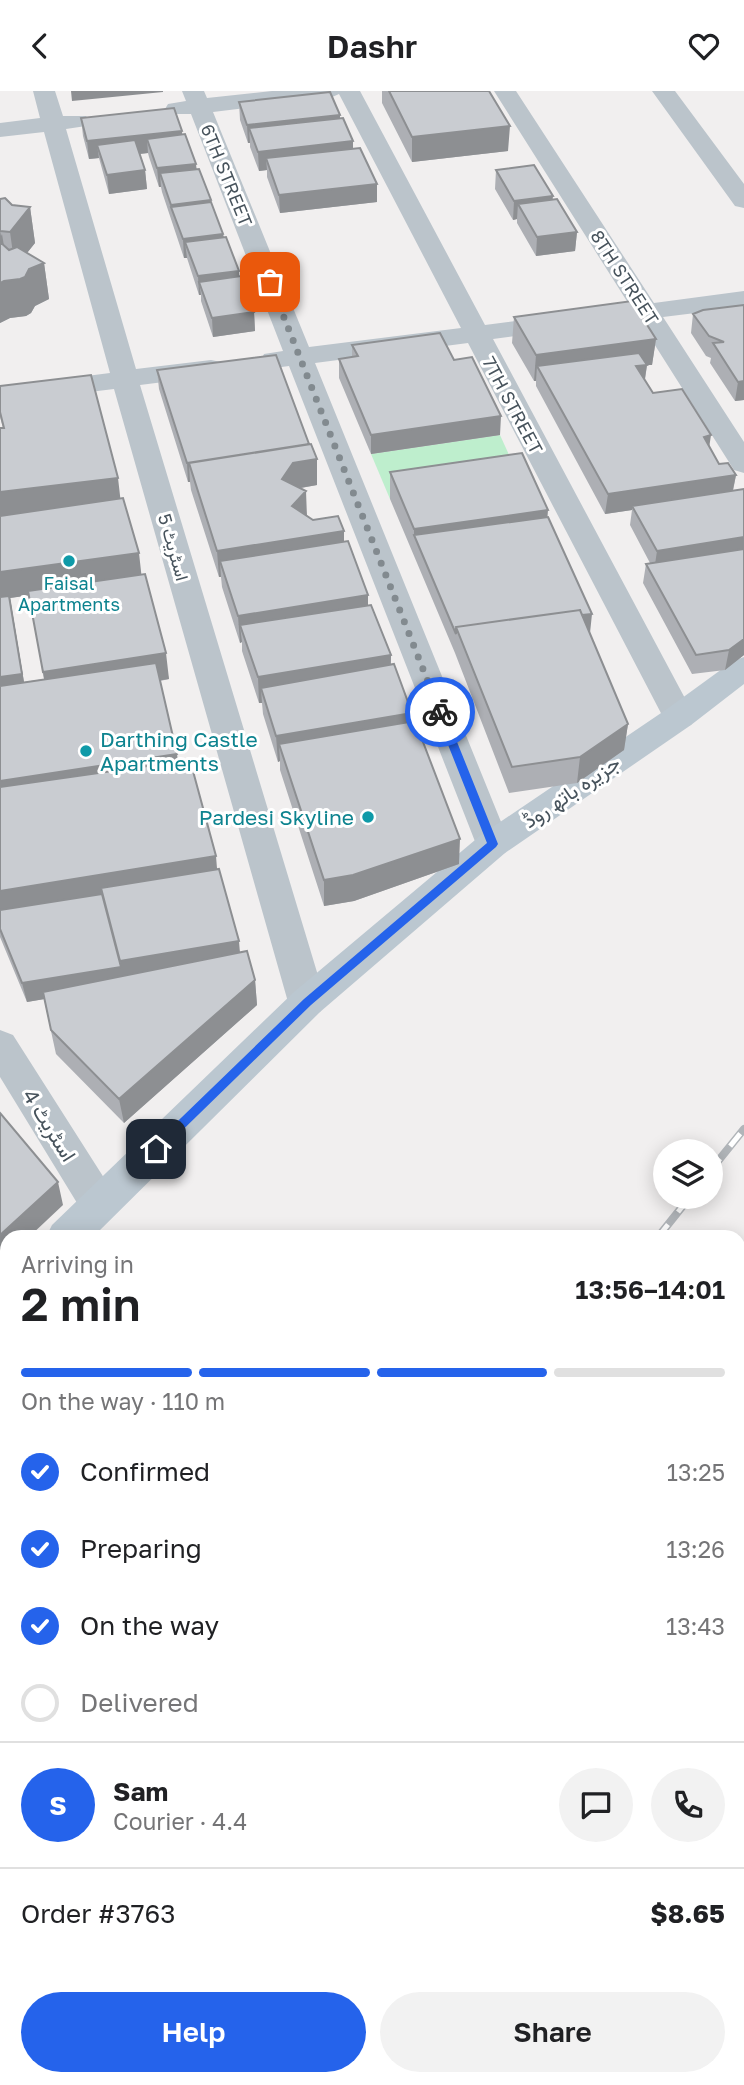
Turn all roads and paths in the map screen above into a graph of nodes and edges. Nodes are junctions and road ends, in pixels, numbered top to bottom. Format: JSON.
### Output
{"nodes":[{"id":1,"x":44,"y":91,"type":"edge"},
{"id":2,"x":330,"y":91,"type":"edge"},
{"id":3,"x":349,"y":91,"type":"edge"},
{"id":4,"x":505,"y":91,"type":"edge"},
{"id":5,"x":663,"y":91,"type":"edge"},
{"id":6,"x":196,"y":99,"type":"edge"},
{"id":7,"x":160,"y":111,"type":"edge"},
{"id":8,"x":107,"y":118,"type":"edge"},
{"id":9,"x":54,"y":124,"type":"junction"},
{"id":10,"x":0,"y":130,"type":"edge"},
{"id":11,"x":744,"y":201,"type":"edge"},
{"id":12,"x":744,"y":299,"type":"edge"},
{"id":13,"x":648,"y":312,"type":"junction"},
{"id":14,"x":476,"y":334,"type":"junction"},
{"id":15,"x":300,"y":357,"type":"junction"},
{"id":16,"x":125,"y":379,"type":"junction"},
{"id":17,"x":0,"y":395,"type":"edge"},
{"id":18,"x":744,"y":464,"type":"edge"},
{"id":19,"x":744,"y":668,"type":"edge"},
{"id":20,"x":679,"y":717,"type":"junction"},
{"id":21,"x":493,"y":844,"type":"junction"},
{"id":22,"x":307,"y":1002,"type":"junction"},
{"id":23,"x":0,"y":1045,"type":"edge"},
{"id":24,"x":99,"y":1204,"type":"junction"},
{"id":25,"x":73,"y":1230,"type":"edge"}],
"edges":[{"from":1,"to":9,"type":"street","name":"اسٹریٹ 5"},
{"from":2,"to":6,"type":"street"},
{"from":3,"to":14,"type":"street","name":"7TH STREET"},
{"from":4,"to":13,"type":"street","name":"8TH STREET"},
{"from":5,"to":11,"type":"street"},
{"from":6,"to":7,"type":"street"},
{"from":6,"to":15,"type":"street","name":"6TH STREET"},
{"from":8,"to":9,"type":"street"},
{"from":9,"to":10,"type":"street"},
{"from":9,"to":16,"type":"street","name":"اسٹریٹ 5"},
{"from":12,"to":13,"type":"street"},
{"from":13,"to":14,"type":"street"},
{"from":13,"to":18,"type":"street","name":"8TH STREET"},
{"from":14,"to":15,"type":"street"},
{"from":14,"to":20,"type":"street","name":"7TH STREET"},
{"from":15,"to":16,"type":"street"},
{"from":15,"to":21,"type":"street","name":"6TH STREET"},
{"from":16,"to":17,"type":"street"},
{"from":16,"to":22,"type":"street","name":"اسٹریٹ 5"},
{"from":19,"to":20,"type":"street","name":"جزیرہ باتھ روڈ"},
{"from":20,"to":21,"type":"street","name":"جزیرہ باتھ روڈ"},
{"from":21,"to":22,"type":"street","name":"جزیرہ باتھ روڈ"},
{"from":22,"to":24,"type":"street","name":"جزیرہ باتھ روڈ"},
{"from":23,"to":24,"type":"street","name":"اسٹریٹ 4"},
{"from":24,"to":25,"type":"street","name":"جزیرہ باتھ روڈ"}]}
